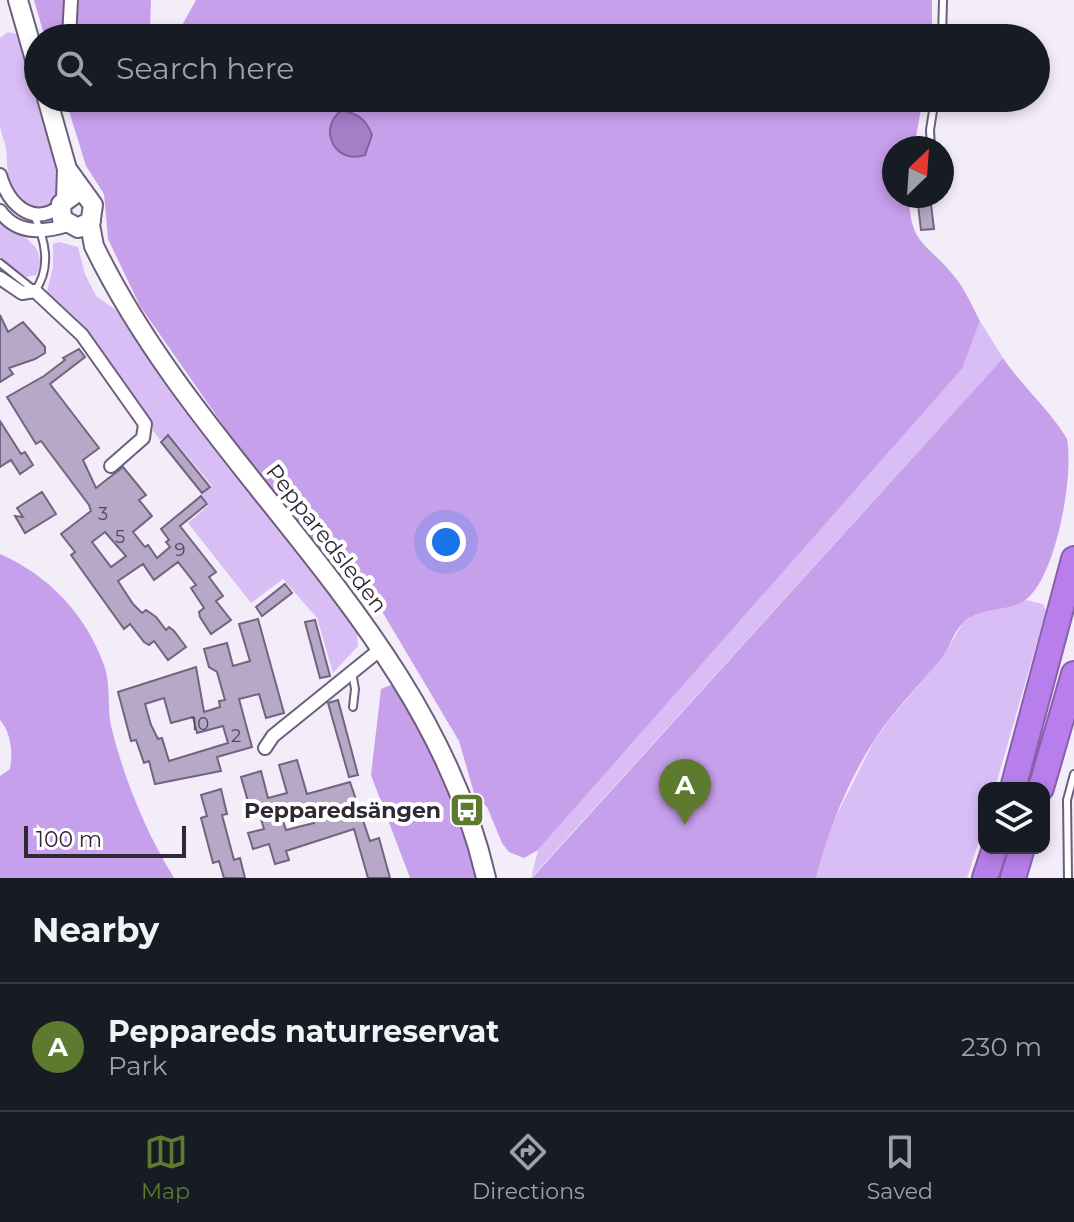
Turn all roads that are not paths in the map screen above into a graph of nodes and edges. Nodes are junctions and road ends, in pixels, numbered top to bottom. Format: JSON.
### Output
{"nodes":[{"id":1,"x":18,"y":0,"type":"edge"},
{"id":2,"x":71,"y":0,"type":"edge"},
{"id":3,"x":943,"y":0,"type":"edge"},
{"id":4,"x":25,"y":24,"type":"edge"},
{"id":5,"x":70,"y":24,"type":"edge"},
{"id":6,"x":942,"y":24,"type":"edge"},
{"id":7,"x":51,"y":112,"type":"edge"},
{"id":8,"x":933,"y":112,"type":"edge"},
{"id":9,"x":930,"y":136,"type":"edge"},
{"id":10,"x":67,"y":169,"type":"junction"},
{"id":11,"x":1,"y":181,"type":"edge"},
{"id":12,"x":89,"y":198,"type":"junction"},
{"id":13,"x":63,"y":202,"type":"junction"},
{"id":14,"x":0,"y":211,"type":"edge"},
{"id":15,"x":34,"y":215,"type":"junction"},
{"id":16,"x":91,"y":221,"type":"junction"},
{"id":17,"x":70,"y":226,"type":"junction"},
{"id":18,"x":41,"y":230,"type":"junction"},
{"id":19,"x":94,"y":246,"type":"junction"},
{"id":20,"x":0,"y":263,"type":"edge"},
{"id":21,"x":0,"y":278,"type":"edge"},
{"id":22,"x":35,"y":291,"type":"junction"},
{"id":23,"x":111,"y":466,"type":"dead end"},
{"id":24,"x":1074,"y":559,"type":"edge"},
{"id":25,"x":382,"y":648,"type":"junction"},
{"id":26,"x":352,"y":672,"type":"junction"},
{"id":27,"x":1074,"y":674,"type":"edge"},
{"id":28,"x":353,"y":707,"type":"dead end"},
{"id":29,"x":265,"y":748,"type":"dead end"},
{"id":30,"x":1074,"y":774,"type":"edge"},
{"id":31,"x":1015,"y":782,"type":"edge"},
{"id":32,"x":1043,"y":782,"type":"edge"},
{"id":33,"x":993,"y":854,"type":"edge"},
{"id":34,"x":1020,"y":854,"type":"edge"},
{"id":35,"x":486,"y":878,"type":"edge"},
{"id":36,"x":985,"y":878,"type":"edge"},
{"id":37,"x":1013,"y":878,"type":"edge"},
{"id":38,"x":1068,"y":878,"type":"edge"}],
"edges":[{"from":1,"to":4,"type":"street"},
{"from":2,"to":5,"type":"street"},
{"from":3,"to":6,"type":"lane"},
{"from":7,"to":10,"type":"street"},
{"from":8,"to":9,"type":"lane"},
{"from":10,"to":12,"type":"street"},
{"from":10,"to":13,"type":"street"},
{"from":11,"to":15,"type":"street"},
{"from":12,"to":13,"type":"street"},
{"from":12,"to":16,"type":"street"},
{"from":13,"to":15,"type":"street"},
{"from":13,"to":17,"type":"street"},
{"from":14,"to":18,"type":"street"},
{"from":15,"to":18,"type":"lane"},
{"from":16,"to":17,"type":"street"},
{"from":16,"to":19,"type":"street","name":"Pepparedsleden"},
{"from":17,"to":18,"type":"street"},
{"from":17,"to":19,"type":"street","name":"Pepparedsleden"},
{"from":18,"to":22,"type":"lane"},
{"from":19,"to":25,"type":"street","name":"Pepparedsleden"},
{"from":20,"to":22,"type":"lane"},
{"from":21,"to":22,"type":"street"},
{"from":22,"to":23,"type":"street"},
{"from":24,"to":31,"type":"highway"},
{"from":25,"to":26,"type":"street"},
{"from":25,"to":35,"type":"street","name":"Pepparedsleden"},
{"from":26,"to":28,"type":"lane"},
{"from":26,"to":29,"type":"street"},
{"from":27,"to":32,"type":"highway"},
{"from":30,"to":38,"type":"lane"},
{"from":33,"to":36,"type":"highway"},
{"from":34,"to":37,"type":"highway"}]}
